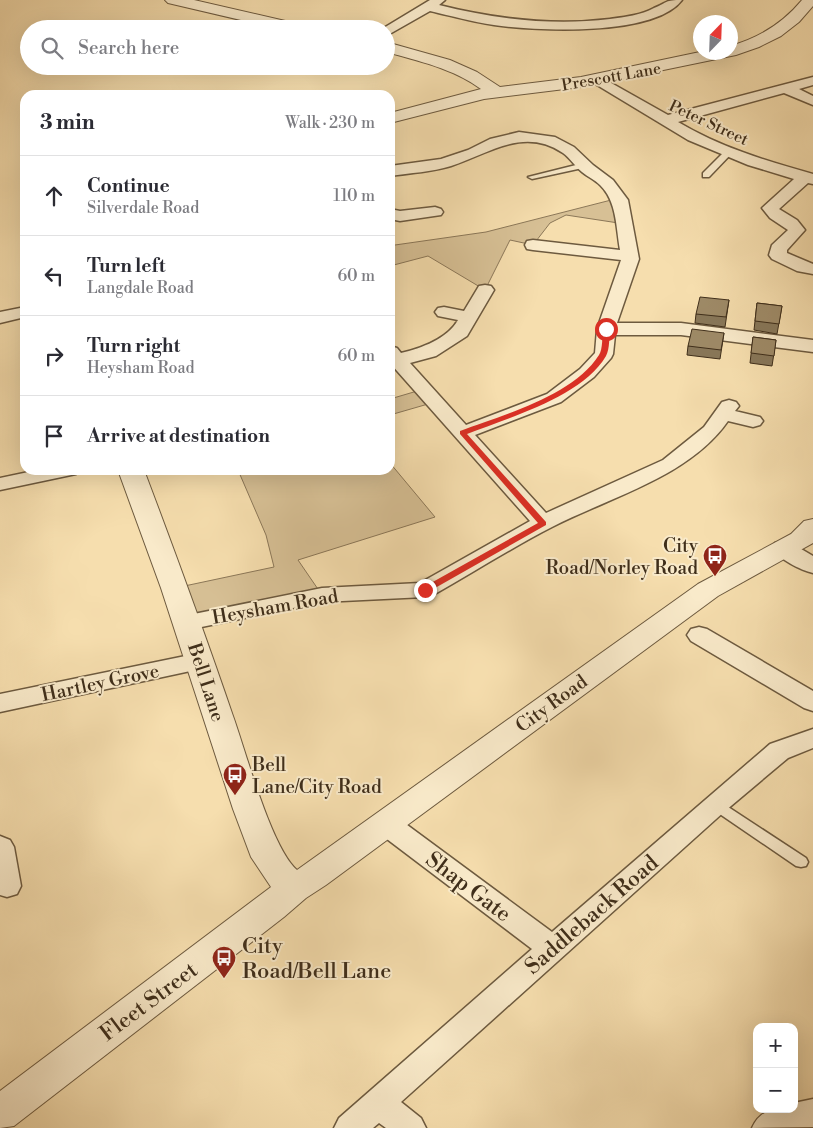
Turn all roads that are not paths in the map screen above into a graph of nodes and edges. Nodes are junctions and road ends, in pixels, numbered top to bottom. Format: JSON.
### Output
{"nodes":[{"id":1,"x":173,"y":0,"type":"edge"},
{"id":2,"x":676,"y":0,"type":"edge"},
{"id":3,"x":810,"y":0,"type":"edge"},
{"id":4,"x":435,"y":3,"type":"edge"},
{"id":5,"x":261,"y":20,"type":"edge"},
{"id":6,"x":395,"y":27,"type":"edge"},
{"id":7,"x":738,"y":49,"type":"edge"},
{"id":8,"x":395,"y":50,"type":"edge"},
{"id":9,"x":693,"y":59,"type":"edge"},
{"id":10,"x":597,"y":79,"type":"junction"},
{"id":11,"x":813,"y":81,"type":"edge"},
{"id":12,"x":785,"y":88,"type":"junction"},
{"id":13,"x":496,"y":92,"type":"junction"},
{"id":14,"x":813,"y":101,"type":"edge"},
{"id":15,"x":395,"y":117,"type":"edge"},
{"id":16,"x":664,"y":121,"type":"junction"},
{"id":17,"x":730,"y":152,"type":"junction"},
{"id":18,"x":584,"y":165,"type":"junction"},
{"id":19,"x":395,"y":170,"type":"edge"},
{"id":20,"x":706,"y":175,"type":"dead end"},
{"id":21,"x":532,"y":177,"type":"dead end"},
{"id":22,"x":809,"y":178,"type":"edge"},
{"id":23,"x":435,"y":212,"type":"dead end"},
{"id":24,"x":395,"y":215,"type":"edge"},
{"id":25,"x":533,"y":245,"type":"dead end"},
{"id":26,"x":630,"y":256,"type":"junction"},
{"id":27,"x":813,"y":269,"type":"edge"},
{"id":28,"x":485,"y":290,"type":"dead end"},
{"id":29,"x":444,"y":312,"type":"dead end"},
{"id":30,"x":20,"y":313,"type":"edge"},
{"id":31,"x":469,"y":317,"type":"junction"},
{"id":32,"x":0,"y":318,"type":"edge"},
{"id":33,"x":606,"y":329,"type":"junction"},
{"id":34,"x":813,"y":346,"type":"edge"},
{"id":35,"x":395,"y":356,"type":"edge"},
{"id":36,"x":395,"y":357,"type":"edge"},
{"id":37,"x":753,"y":421,"type":"dead end"},
{"id":38,"x":462,"y":433,"type":"junction"},
{"id":39,"x":44,"y":475,"type":"edge"},
{"id":40,"x":133,"y":475,"type":"edge"},
{"id":41,"x":0,"y":484,"type":"edge"},
{"id":42,"x":543,"y":523,"type":"junction"},
{"id":43,"x":813,"y":527,"type":"edge"},
{"id":44,"x":783,"y":548,"type":"junction"},
{"id":45,"x":813,"y":566,"type":"edge"},
{"id":46,"x":187,"y":622,"type":"junction"},
{"id":47,"x":699,"y":635,"type":"dead end"},
{"id":48,"x":200,"y":661,"type":"junction"},
{"id":49,"x":813,"y":702,"type":"edge"},
{"id":50,"x":0,"y":703,"type":"edge"},
{"id":51,"x":813,"y":738,"type":"edge"},
{"id":52,"x":716,"y":804,"type":"junction"},
{"id":53,"x":385,"y":823,"type":"junction"},
{"id":54,"x":0,"y":847,"type":"edge"},
{"id":55,"x":801,"y":862,"type":"dead end"},
{"id":56,"x":7,"y":886,"type":"dead end"},
{"id":57,"x":294,"y":888,"type":"junction"},
{"id":58,"x":552,"y":948,"type":"junction"},
{"id":59,"x":378,"y":1103,"type":"junction"},
{"id":60,"x":813,"y":1113,"type":"edge"},
{"id":61,"x":0,"y":1114,"type":"edge"},
{"id":62,"x":350,"y":1128,"type":"edge"},
{"id":63,"x":410,"y":1128,"type":"edge"},
{"id":64,"x":768,"y":1128,"type":"edge"}],
"edges":[{"from":1,"to":5,"type":"street"},
{"from":2,"to":4,"type":"street"},
{"from":3,"to":7,"type":"street"},
{"from":4,"to":6,"type":"street"},
{"from":8,"to":13,"type":"street"},
{"from":9,"to":10,"type":"street","name":"Prescott Lane"},
{"from":10,"to":13,"type":"street","name":"Prescott Lane"},
{"from":10,"to":16,"type":"street","name":"Peter Street"},
{"from":11,"to":12,"type":"street"},
{"from":12,"to":14,"type":"street"},
{"from":12,"to":16,"type":"street"},
{"from":13,"to":15,"type":"street"},
{"from":16,"to":17,"type":"street","name":"Peter Street"},
{"from":17,"to":20,"type":"lane"},
{"from":17,"to":22,"type":"street","name":"Peter Street"},
{"from":18,"to":19,"type":"street"},
{"from":18,"to":21,"type":"lane"},
{"from":18,"to":26,"type":"street"},
{"from":22,"to":27,"type":"street"},
{"from":23,"to":24,"type":"street"},
{"from":25,"to":26,"type":"street"},
{"from":26,"to":33,"type":"street"},
{"from":28,"to":31,"type":"street"},
{"from":29,"to":31,"type":"street"},
{"from":30,"to":32,"type":"street"},
{"from":31,"to":35,"type":"street"},
{"from":33,"to":34,"type":"street"},
{"from":33,"to":38,"type":"street"},
{"from":36,"to":38,"type":"street"},
{"from":37,"to":42,"type":"street","name":"Heysham Road"},
{"from":38,"to":42,"type":"street"},
{"from":39,"to":41,"type":"street"},
{"from":40,"to":46,"type":"street","name":"Bell Lane"},
{"from":42,"to":46,"type":"street","name":"Heysham Road"},
{"from":43,"to":44,"type":"street","name":"City Road"},
{"from":44,"to":45,"type":"street"},
{"from":44,"to":53,"type":"street","name":"City Road"},
{"from":46,"to":48,"type":"street","name":"Bell Lane"},
{"from":47,"to":49,"type":"street"},
{"from":48,"to":50,"type":"street","name":"Hartley Grove"},
{"from":48,"to":57,"type":"street","name":"Bell Lane"},
{"from":51,"to":52,"type":"street","name":"Saddleback Road"},
{"from":52,"to":55,"type":"lane"},
{"from":52,"to":58,"type":"street","name":"Saddleback Road"},
{"from":53,"to":57,"type":"street","name":"City Road"},
{"from":53,"to":58,"type":"street","name":"Shap Gate"},
{"from":54,"to":56,"type":"street"},
{"from":57,"to":61,"type":"street","name":"Fleet Street"},
{"from":58,"to":59,"type":"street","name":"Saddleback Road"},
{"from":59,"to":62,"type":"street","name":"Saddleback Road"},
{"from":59,"to":63,"type":"street"},
{"from":60,"to":64,"type":"street"}]}
